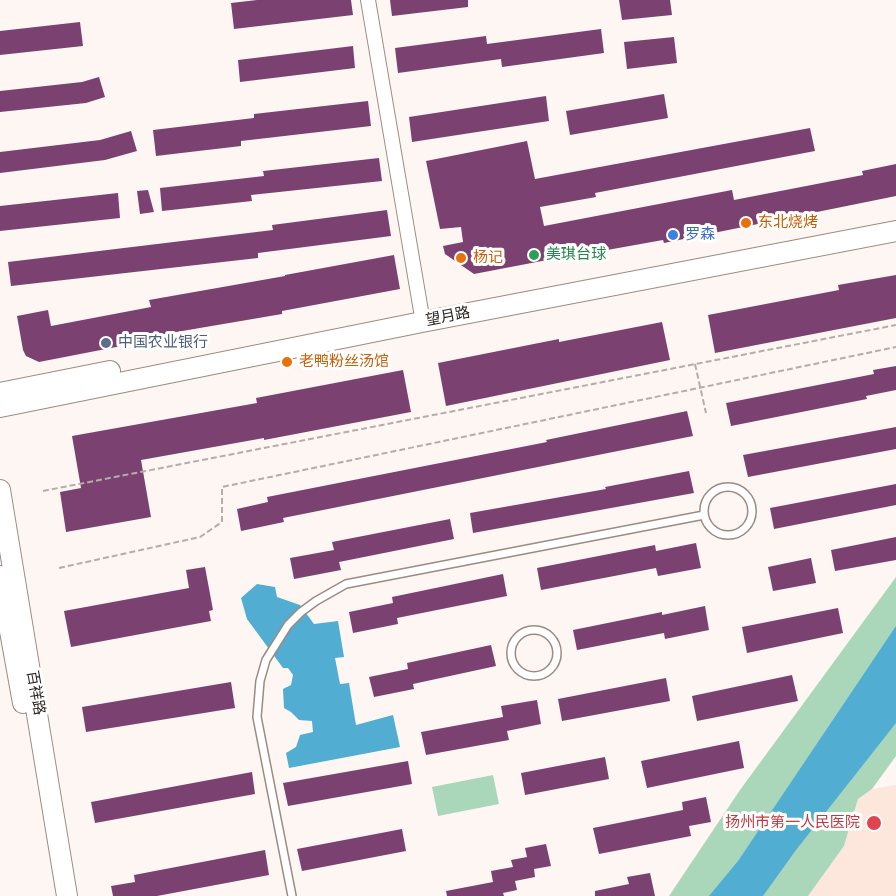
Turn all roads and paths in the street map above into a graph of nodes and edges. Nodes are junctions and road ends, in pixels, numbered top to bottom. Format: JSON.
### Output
{"nodes":[{"id":1,"x":368,"y":0,"type":"edge"},
{"id":2,"x":896,"y":219,"type":"edge"},
{"id":3,"x":896,"y":231,"type":"edge"},
{"id":4,"x":421,"y":311,"type":"junction"},
{"id":5,"x":896,"y":325,"type":"edge"},
{"id":6,"x":896,"y":348,"type":"edge"},
{"id":7,"x":695,"y":364,"type":"junction"},
{"id":8,"x":701,"y":389,"type":"junction"},
{"id":9,"x":0,"y":393,"type":"edge"},
{"id":10,"x":0,"y":407,"type":"edge"},
{"id":11,"x":706,"y":413,"type":"dead end"},
{"id":12,"x":0,"y":490,"type":"edge"},
{"id":13,"x":42,"y":491,"type":"dead end"},
{"id":14,"x":704,"y":516,"type":"junction"},
{"id":15,"x":59,"y":568,"type":"dead end"},
{"id":16,"x":0,"y":576,"type":"edge"},
{"id":17,"x":551,"y":669,"type":"joint"},
{"id":18,"x":56,"y":896,"type":"edge"},
{"id":19,"x":68,"y":896,"type":"edge"},
{"id":20,"x":292,"y":896,"type":"edge"}],
"edges":[{"from":1,"to":4,"type":"street"},
{"from":2,"to":4,"type":"street","name":"望月路"},
{"from":3,"to":10,"type":"street","name":"望月路"},
{"from":4,"to":9,"type":"street","name":"望月路"},
{"from":5,"to":7,"type":"path"},
{"from":6,"to":8,"type":"path"},
{"from":7,"to":8,"type":"path"},
{"from":7,"to":13,"type":"path"},
{"from":8,"to":11,"type":"path"},
{"from":8,"to":15,"type":"path"},
{"from":12,"to":19,"type":"street","name":"百祥路"},
{"from":14,"to":14,"type":"lane"},
{"from":14,"to":20,"type":"lane"},
{"from":16,"to":18,"type":"street","name":"百祥路"},
{"from":17,"to":17,"type":"lane"}]}
